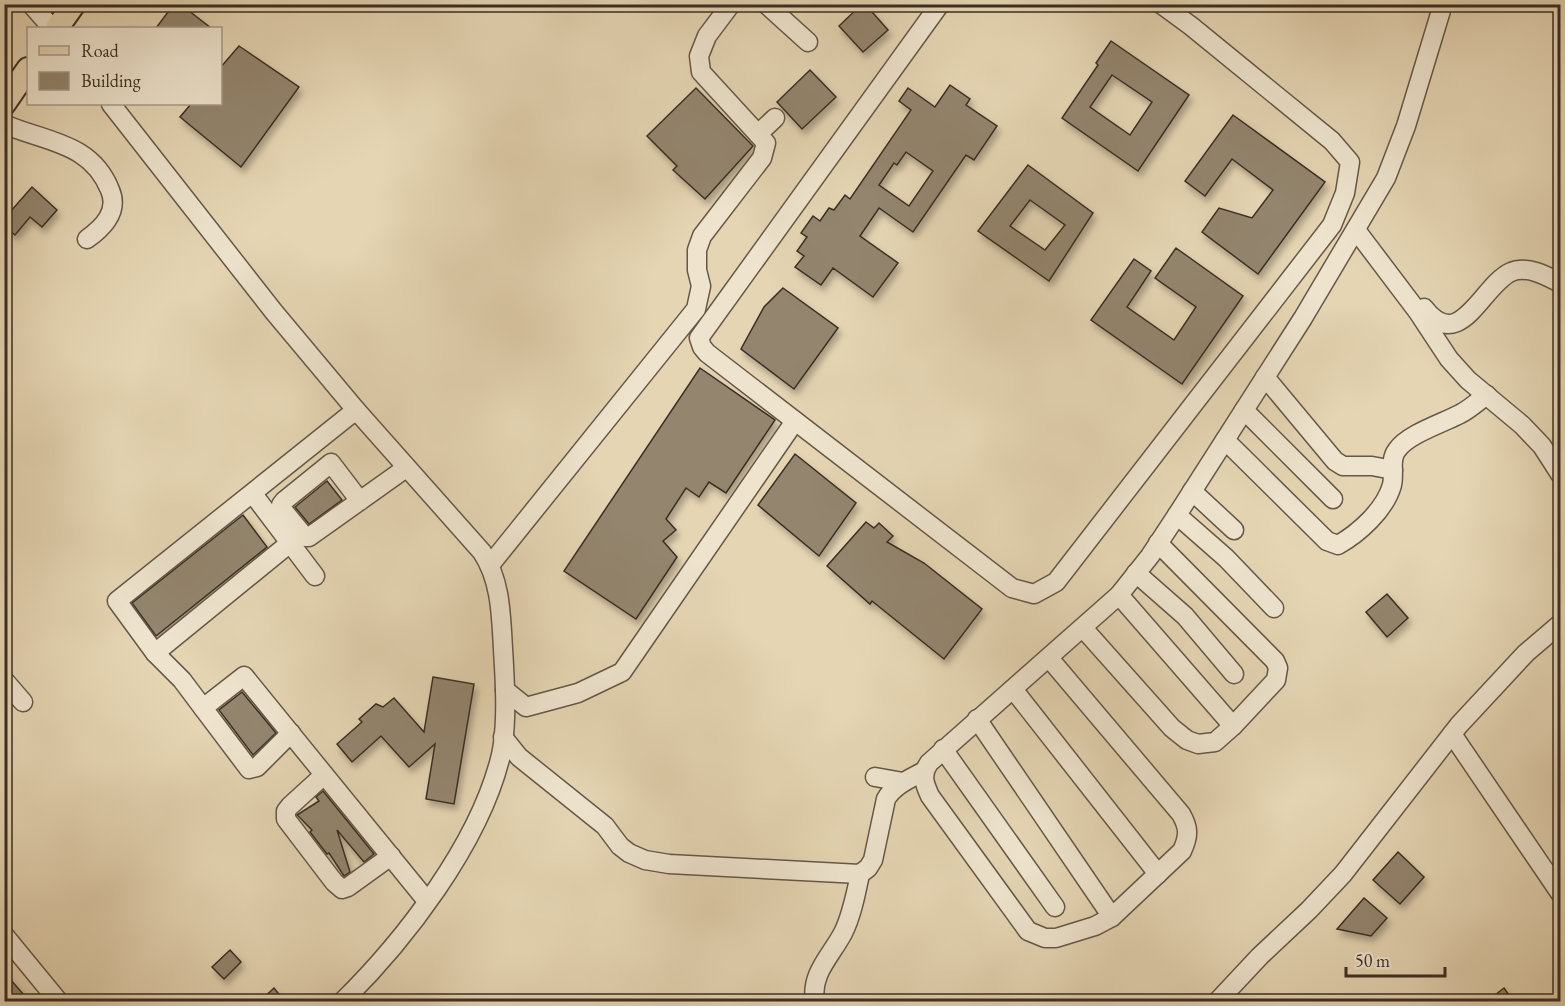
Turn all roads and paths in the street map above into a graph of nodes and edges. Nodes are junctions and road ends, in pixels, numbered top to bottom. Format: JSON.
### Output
{"nodes":[{"id":1,"x":31,"y":4,"type":"edge"},
{"id":2,"x":74,"y":4,"type":"edge"},
{"id":3,"x":731,"y":4,"type":"edge"},
{"id":4,"x":766,"y":4,"type":"edge"},
{"id":5,"x":940,"y":4,"type":"edge"},
{"id":6,"x":1161,"y":4,"type":"edge"},
{"id":7,"x":1443,"y":4,"type":"edge"},
{"id":8,"x":53,"y":27,"type":"edge"},
{"id":9,"x":55,"y":27,"type":"edge"},
{"id":10,"x":808,"y":42,"type":"dead end"},
{"id":11,"x":27,"y":70,"type":"edge"},
{"id":12,"x":4,"y":104,"type":"edge"},
{"id":13,"x":112,"y":105,"type":"edge"},
{"id":14,"x":775,"y":118,"type":"dead end"},
{"id":15,"x":4,"y":124,"type":"edge"},
{"id":16,"x":758,"y":134,"type":"junction"},
{"id":17,"x":1360,"y":224,"type":"junction"},
{"id":18,"x":87,"y":239,"type":"dead end"},
{"id":19,"x":1560,"y":283,"type":"edge"},
{"id":20,"x":1453,"y":324,"type":"junction"},
{"id":21,"x":1436,"y":340,"type":"junction"},
{"id":22,"x":1265,"y":377,"type":"junction"},
{"id":23,"x":1486,"y":395,"type":"junction"},
{"id":24,"x":356,"y":410,"type":"junction"},
{"id":25,"x":1244,"y":410,"type":"junction"},
{"id":26,"x":795,"y":421,"type":"junction"},
{"id":27,"x":1225,"y":440,"type":"junction"},
{"id":28,"x":406,"y":468,"type":"junction"},
{"id":29,"x":1393,"y":470,"type":"junction"},
{"id":30,"x":1560,"y":474,"type":"edge"},
{"id":31,"x":1192,"y":491,"type":"junction"},
{"id":32,"x":253,"y":494,"type":"junction"},
{"id":33,"x":1333,"y":499,"type":"dead end"},
{"id":34,"x":360,"y":501,"type":"dead end"},
{"id":35,"x":1177,"y":515,"type":"junction"},
{"id":36,"x":1234,"y":530,"type":"dead end"},
{"id":37,"x":290,"y":543,"type":"junction"},
{"id":38,"x":1158,"y":543,"type":"junction"},
{"id":39,"x":490,"y":565,"type":"junction"},
{"id":40,"x":1136,"y":573,"type":"junction"},
{"id":41,"x":315,"y":576,"type":"dead end"},
{"id":42,"x":1119,"y":595,"type":"junction"},
{"id":43,"x":1274,"y":608,"type":"dead end"},
{"id":44,"x":1560,"y":624,"type":"edge"},
{"id":45,"x":1083,"y":628,"type":"junction"},
{"id":46,"x":155,"y":653,"type":"junction"},
{"id":47,"x":1049,"y":658,"type":"junction"},
{"id":48,"x":1234,"y":675,"type":"dead end"},
{"id":49,"x":4,"y":680,"type":"edge"},
{"id":50,"x":1013,"y":689,"type":"junction"},
{"id":51,"x":505,"y":690,"type":"junction"},
{"id":52,"x":23,"y":702,"type":"dead end"},
{"id":53,"x":202,"y":708,"type":"junction"},
{"id":54,"x":977,"y":719,"type":"junction"},
{"id":55,"x":1233,"y":726,"type":"junction"},
{"id":56,"x":291,"y":733,"type":"junction"},
{"id":57,"x":1452,"y":734,"type":"junction"},
{"id":58,"x":503,"y":737,"type":"junction"},
{"id":59,"x":944,"y":749,"type":"junction"},
{"id":60,"x":924,"y":771,"type":"junction"},
{"id":61,"x":324,"y":775,"type":"junction"},
{"id":62,"x":875,"y":777,"type":"dead end"},
{"id":63,"x":903,"y":782,"type":"junction"},
{"id":64,"x":391,"y":856,"type":"junction"},
{"id":65,"x":860,"y":874,"type":"junction"},
{"id":66,"x":1158,"y":874,"type":"junction"},
{"id":67,"x":1560,"y":893,"type":"edge"},
{"id":68,"x":428,"y":901,"type":"junction"},
{"id":69,"x":1055,"y":908,"type":"dead end"},
{"id":70,"x":1112,"y":916,"type":"junction"},
{"id":71,"x":4,"y":935,"type":"edge"},
{"id":72,"x":372,"y":972,"type":"junction"},
{"id":73,"x":49,"y":998,"type":"edge"},
{"id":74,"x":342,"y":1002,"type":"edge"},
{"id":75,"x":361,"y":1002,"type":"edge"},
{"id":76,"x":815,"y":1002,"type":"edge"},
{"id":77,"x":1217,"y":1002,"type":"edge"}],
"edges":[{"from":1,"to":8,"type":"street"},
{"from":2,"to":9,"type":"main road"},
{"from":3,"to":16,"type":"street"},
{"from":4,"to":10,"type":"street"},
{"from":5,"to":26,"type":"street"},
{"from":6,"to":26,"type":"street"},
{"from":7,"to":17,"type":"street"},
{"from":11,"to":12,"type":"main road"},
{"from":13,"to":24,"type":"street"},
{"from":14,"to":16,"type":"street"},
{"from":15,"to":18,"type":"street"},
{"from":16,"to":39,"type":"street"},
{"from":17,"to":20,"type":"street"},
{"from":17,"to":21,"type":"street"},
{"from":17,"to":22,"type":"street"},
{"from":19,"to":20,"type":"street"},
{"from":20,"to":21,"type":"street"},
{"from":21,"to":23,"type":"street"},
{"from":22,"to":25,"type":"street"},
{"from":22,"to":29,"type":"street"},
{"from":23,"to":29,"type":"street"},
{"from":23,"to":30,"type":"street"},
{"from":24,"to":28,"type":"street"},
{"from":24,"to":32,"type":"street"},
{"from":25,"to":27,"type":"street"},
{"from":25,"to":33,"type":"street"},
{"from":26,"to":51,"type":"street"},
{"from":27,"to":29,"type":"street"},
{"from":27,"to":31,"type":"street"},
{"from":28,"to":34,"type":"street"},
{"from":28,"to":39,"type":"street"},
{"from":31,"to":35,"type":"street"},
{"from":31,"to":36,"type":"street"},
{"from":32,"to":37,"type":"street"},
{"from":32,"to":46,"type":"street"},
{"from":35,"to":38,"type":"street"},
{"from":35,"to":43,"type":"street"},
{"from":37,"to":41,"type":"street"},
{"from":37,"to":46,"type":"street"},
{"from":38,"to":40,"type":"street"},
{"from":38,"to":55,"type":"street"},
{"from":39,"to":51,"type":"street"},
{"from":40,"to":42,"type":"street"},
{"from":40,"to":48,"type":"street"},
{"from":42,"to":45,"type":"street"},
{"from":42,"to":55,"type":"street"},
{"from":44,"to":57,"type":"street"},
{"from":45,"to":47,"type":"street"},
{"from":45,"to":55,"type":"street"},
{"from":46,"to":53,"type":"street"},
{"from":47,"to":50,"type":"street"},
{"from":47,"to":66,"type":"street"},
{"from":49,"to":52,"type":"street"},
{"from":50,"to":54,"type":"street"},
{"from":50,"to":66,"type":"street"},
{"from":51,"to":58,"type":"street"},
{"from":53,"to":56,"type":"street"},
{"from":53,"to":56,"type":"street"},
{"from":54,"to":59,"type":"street"},
{"from":54,"to":70,"type":"street"},
{"from":56,"to":61,"type":"street"},
{"from":57,"to":67,"type":"street"},
{"from":57,"to":77,"type":"street"},
{"from":58,"to":65,"type":"street"},
{"from":58,"to":68,"type":"street"},
{"from":59,"to":60,"type":"street"},
{"from":59,"to":69,"type":"street"},
{"from":60,"to":63,"type":"street"},
{"from":60,"to":70,"type":"street"},
{"from":61,"to":64,"type":"street"},
{"from":61,"to":64,"type":"street"},
{"from":62,"to":63,"type":"street"},
{"from":63,"to":65,"type":"street"},
{"from":64,"to":68,"type":"street"},
{"from":65,"to":76,"type":"street"},
{"from":66,"to":70,"type":"street"},
{"from":68,"to":72,"type":"street"},
{"from":71,"to":73,"type":"street"},
{"from":72,"to":74,"type":"street"},
{"from":72,"to":75,"type":"street"}]}
